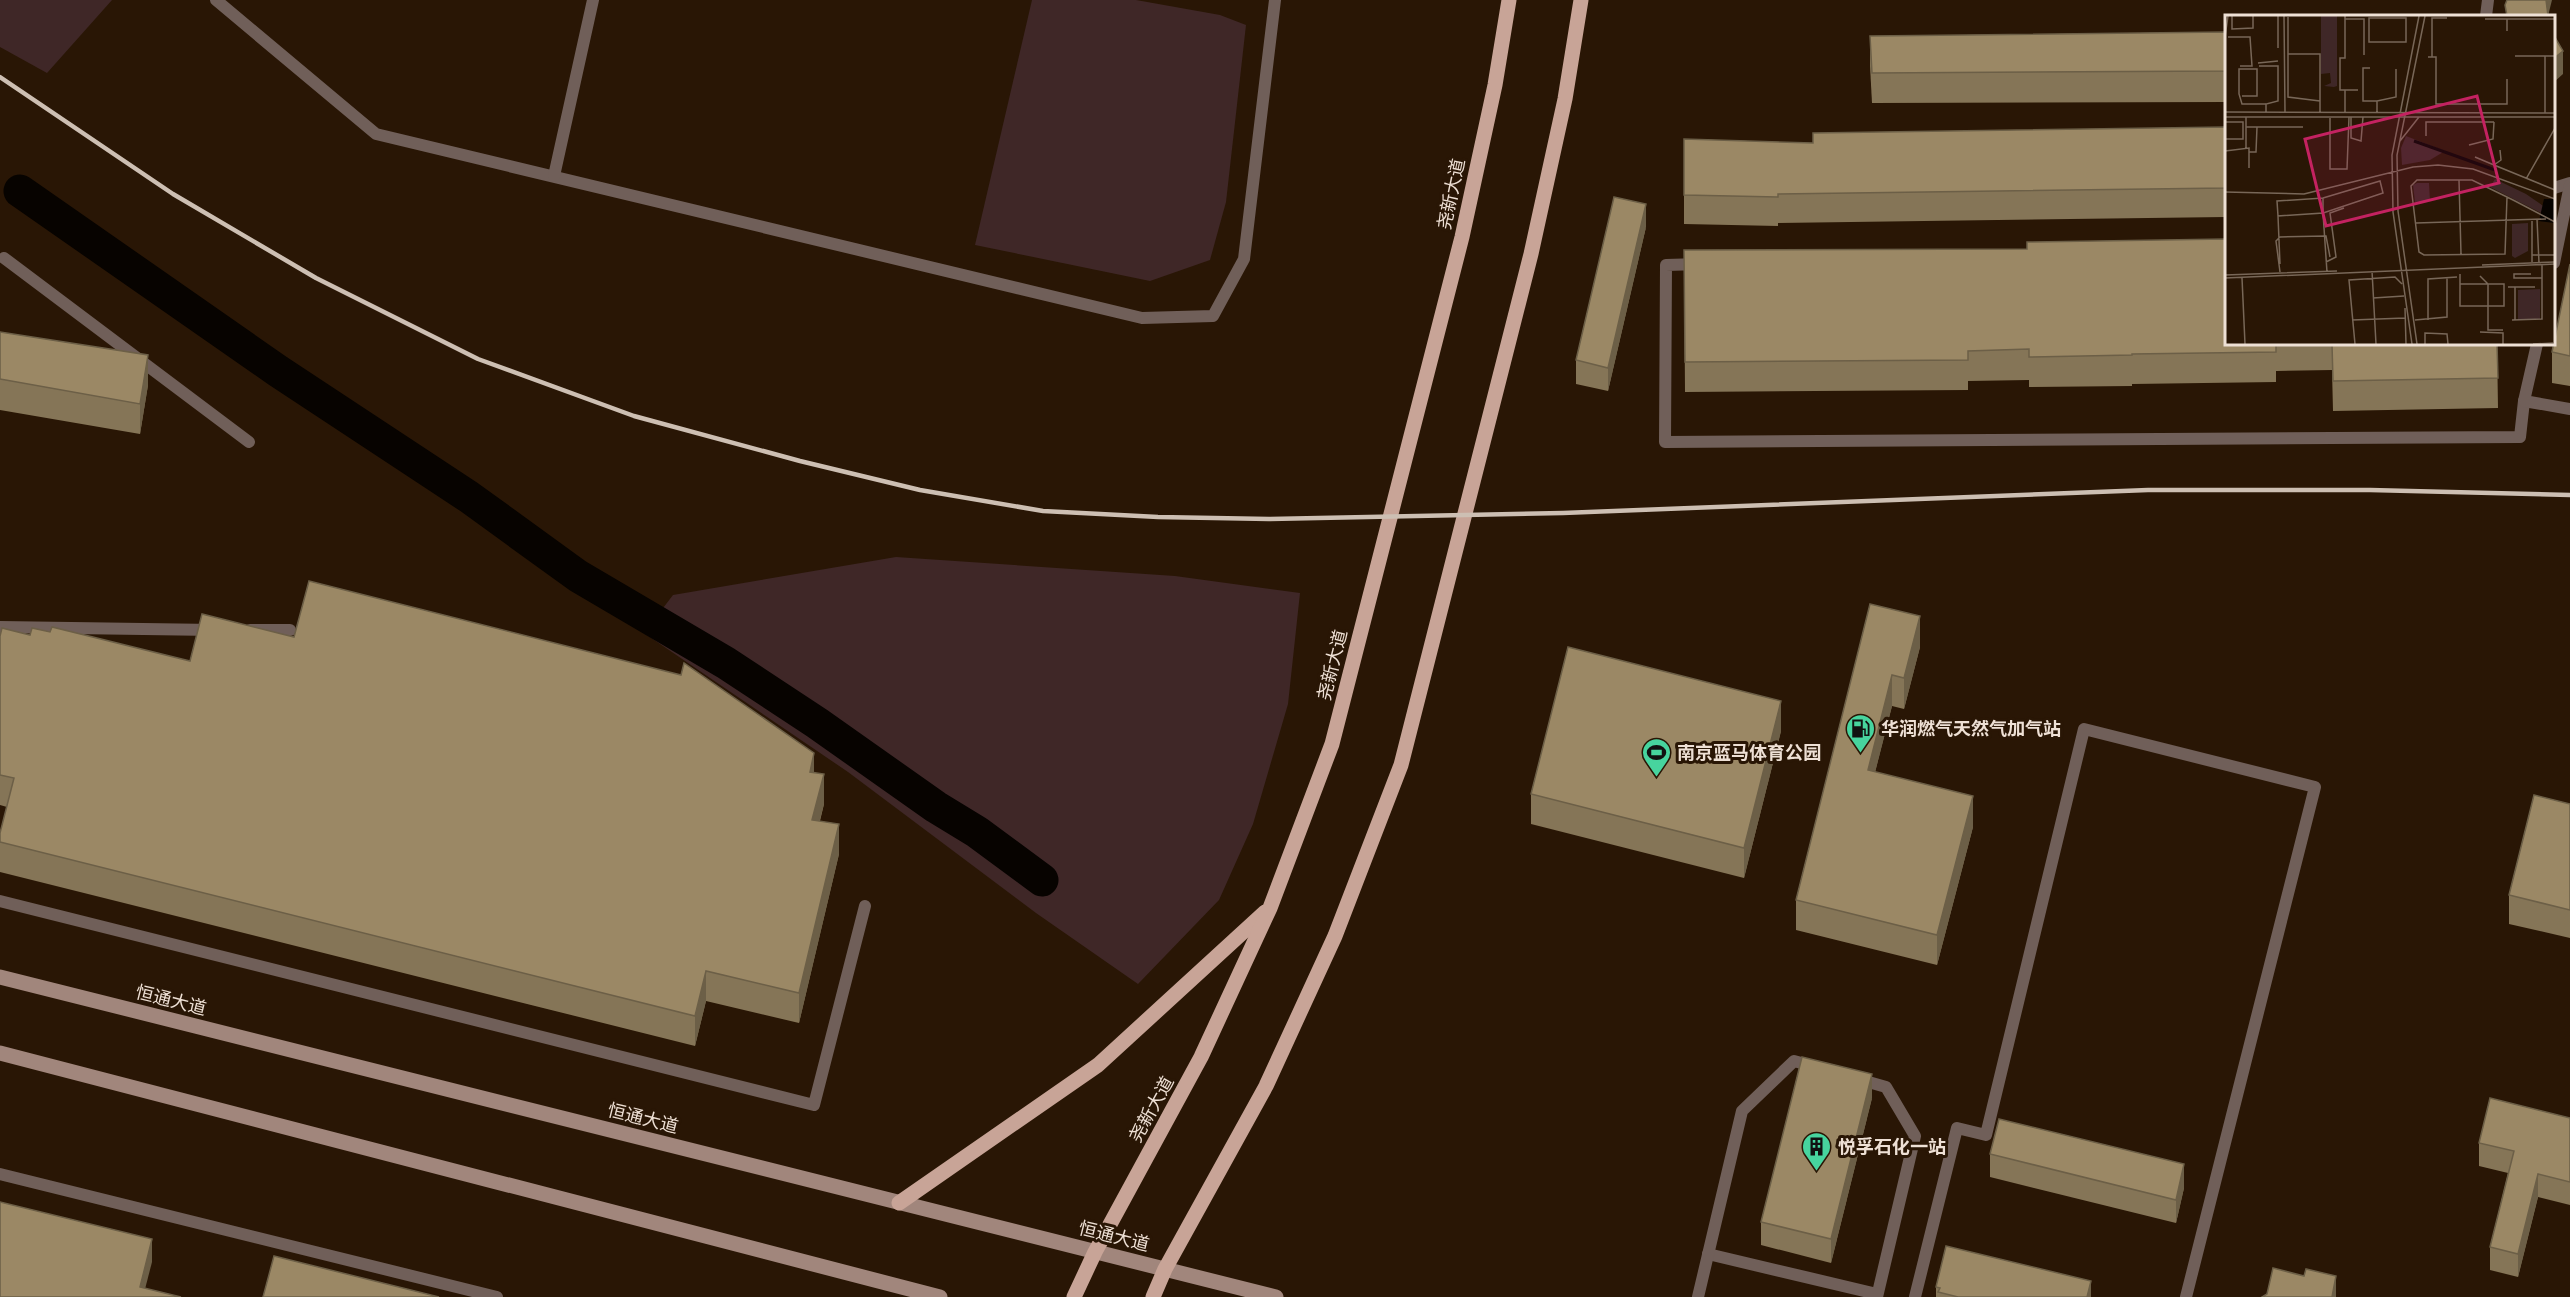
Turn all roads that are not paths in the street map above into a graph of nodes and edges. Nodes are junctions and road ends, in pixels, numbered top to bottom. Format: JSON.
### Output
{"nodes":[{"id":1,"x":216,"y":0,"type":"edge"},
{"id":2,"x":593,"y":0,"type":"edge"},
{"id":3,"x":1275,"y":0,"type":"edge"},
{"id":4,"x":1509,"y":0,"type":"edge"},
{"id":5,"x":1581,"y":0,"type":"edge"},
{"id":6,"x":2488,"y":0,"type":"edge"},
{"id":7,"x":2486,"y":15,"type":"edge"},
{"id":8,"x":554,"y":176,"type":"junction"},
{"id":9,"x":2570,"y":184,"type":"edge"},
{"id":10,"x":2555,"y":188,"type":"edge"},
{"id":11,"x":2555,"y":254,"type":"edge"},
{"id":12,"x":1,"y":259,"type":"edge"},
{"id":13,"x":1714,"y":264,"type":"edge"},
{"id":14,"x":2536,"y":345,"type":"edge"},
{"id":15,"x":2524,"y":401,"type":"junction"},
{"id":16,"x":2570,"y":409,"type":"edge"},
{"id":17,"x":249,"y":442,"type":"dead end"},
{"id":18,"x":0,"y":627,"type":"edge"},
{"id":19,"x":290,"y":630,"type":"dead end"},
{"id":20,"x":0,"y":902,"type":"edge"},
{"id":21,"x":865,"y":906,"type":"dead end"},
{"id":22,"x":1270,"y":908,"type":"junction"},
{"id":23,"x":0,"y":977,"type":"edge"},
{"id":24,"x":0,"y":1053,"type":"edge"},
{"id":25,"x":0,"y":1174,"type":"edge"},
{"id":26,"x":900,"y":1203,"type":"junction"},
{"id":27,"x":1095,"y":1252,"type":"junction"},
{"id":28,"x":1708,"y":1254,"type":"junction"},
{"id":29,"x":1165,"y":1269,"type":"junction"},
{"id":30,"x":1877,"y":1296,"type":"edge"},
{"id":31,"x":497,"y":1297,"type":"edge"},
{"id":32,"x":940,"y":1297,"type":"edge"},
{"id":33,"x":1074,"y":1297,"type":"edge"},
{"id":34,"x":1153,"y":1297,"type":"edge"},
{"id":35,"x":1276,"y":1297,"type":"edge"},
{"id":36,"x":1698,"y":1297,"type":"edge"},
{"id":37,"x":1915,"y":1297,"type":"edge"},
{"id":38,"x":2187,"y":1297,"type":"edge"}],
"edges":[{"from":1,"to":8,"type":"lane"},
{"from":2,"to":8,"type":"lane"},
{"from":3,"to":8,"type":"lane"},
{"from":4,"to":22,"type":"main road","name":"尧新大道"},
{"from":5,"to":29,"type":"main road"},
{"from":6,"to":7,"type":"lane"},
{"from":9,"to":10,"type":"lane"},
{"from":9,"to":11,"type":"lane"},
{"from":12,"to":17,"type":"lane"},
{"from":13,"to":15,"type":"lane"},
{"from":14,"to":15,"type":"lane"},
{"from":15,"to":16,"type":"lane"},
{"from":18,"to":19,"type":"lane"},
{"from":20,"to":21,"type":"lane"},
{"from":22,"to":26,"type":"main road"},
{"from":22,"to":27,"type":"main road","name":"尧新大道"},
{"from":23,"to":26,"type":"main road","name":"恒通大道"},
{"from":24,"to":32,"type":"main road"},
{"from":25,"to":31,"type":"lane"},
{"from":26,"to":27,"type":"main road","name":"恒通大道"},
{"from":27,"to":29,"type":"main road","name":"恒通大道"},
{"from":27,"to":33,"type":"main road","name":"尧新大道"},
{"from":28,"to":30,"type":"lane"},
{"from":28,"to":30,"type":"lane"},
{"from":28,"to":36,"type":"lane"},
{"from":29,"to":34,"type":"main road"},
{"from":29,"to":35,"type":"main road","name":"恒通大道"},
{"from":37,"to":38,"type":"lane"}]}
